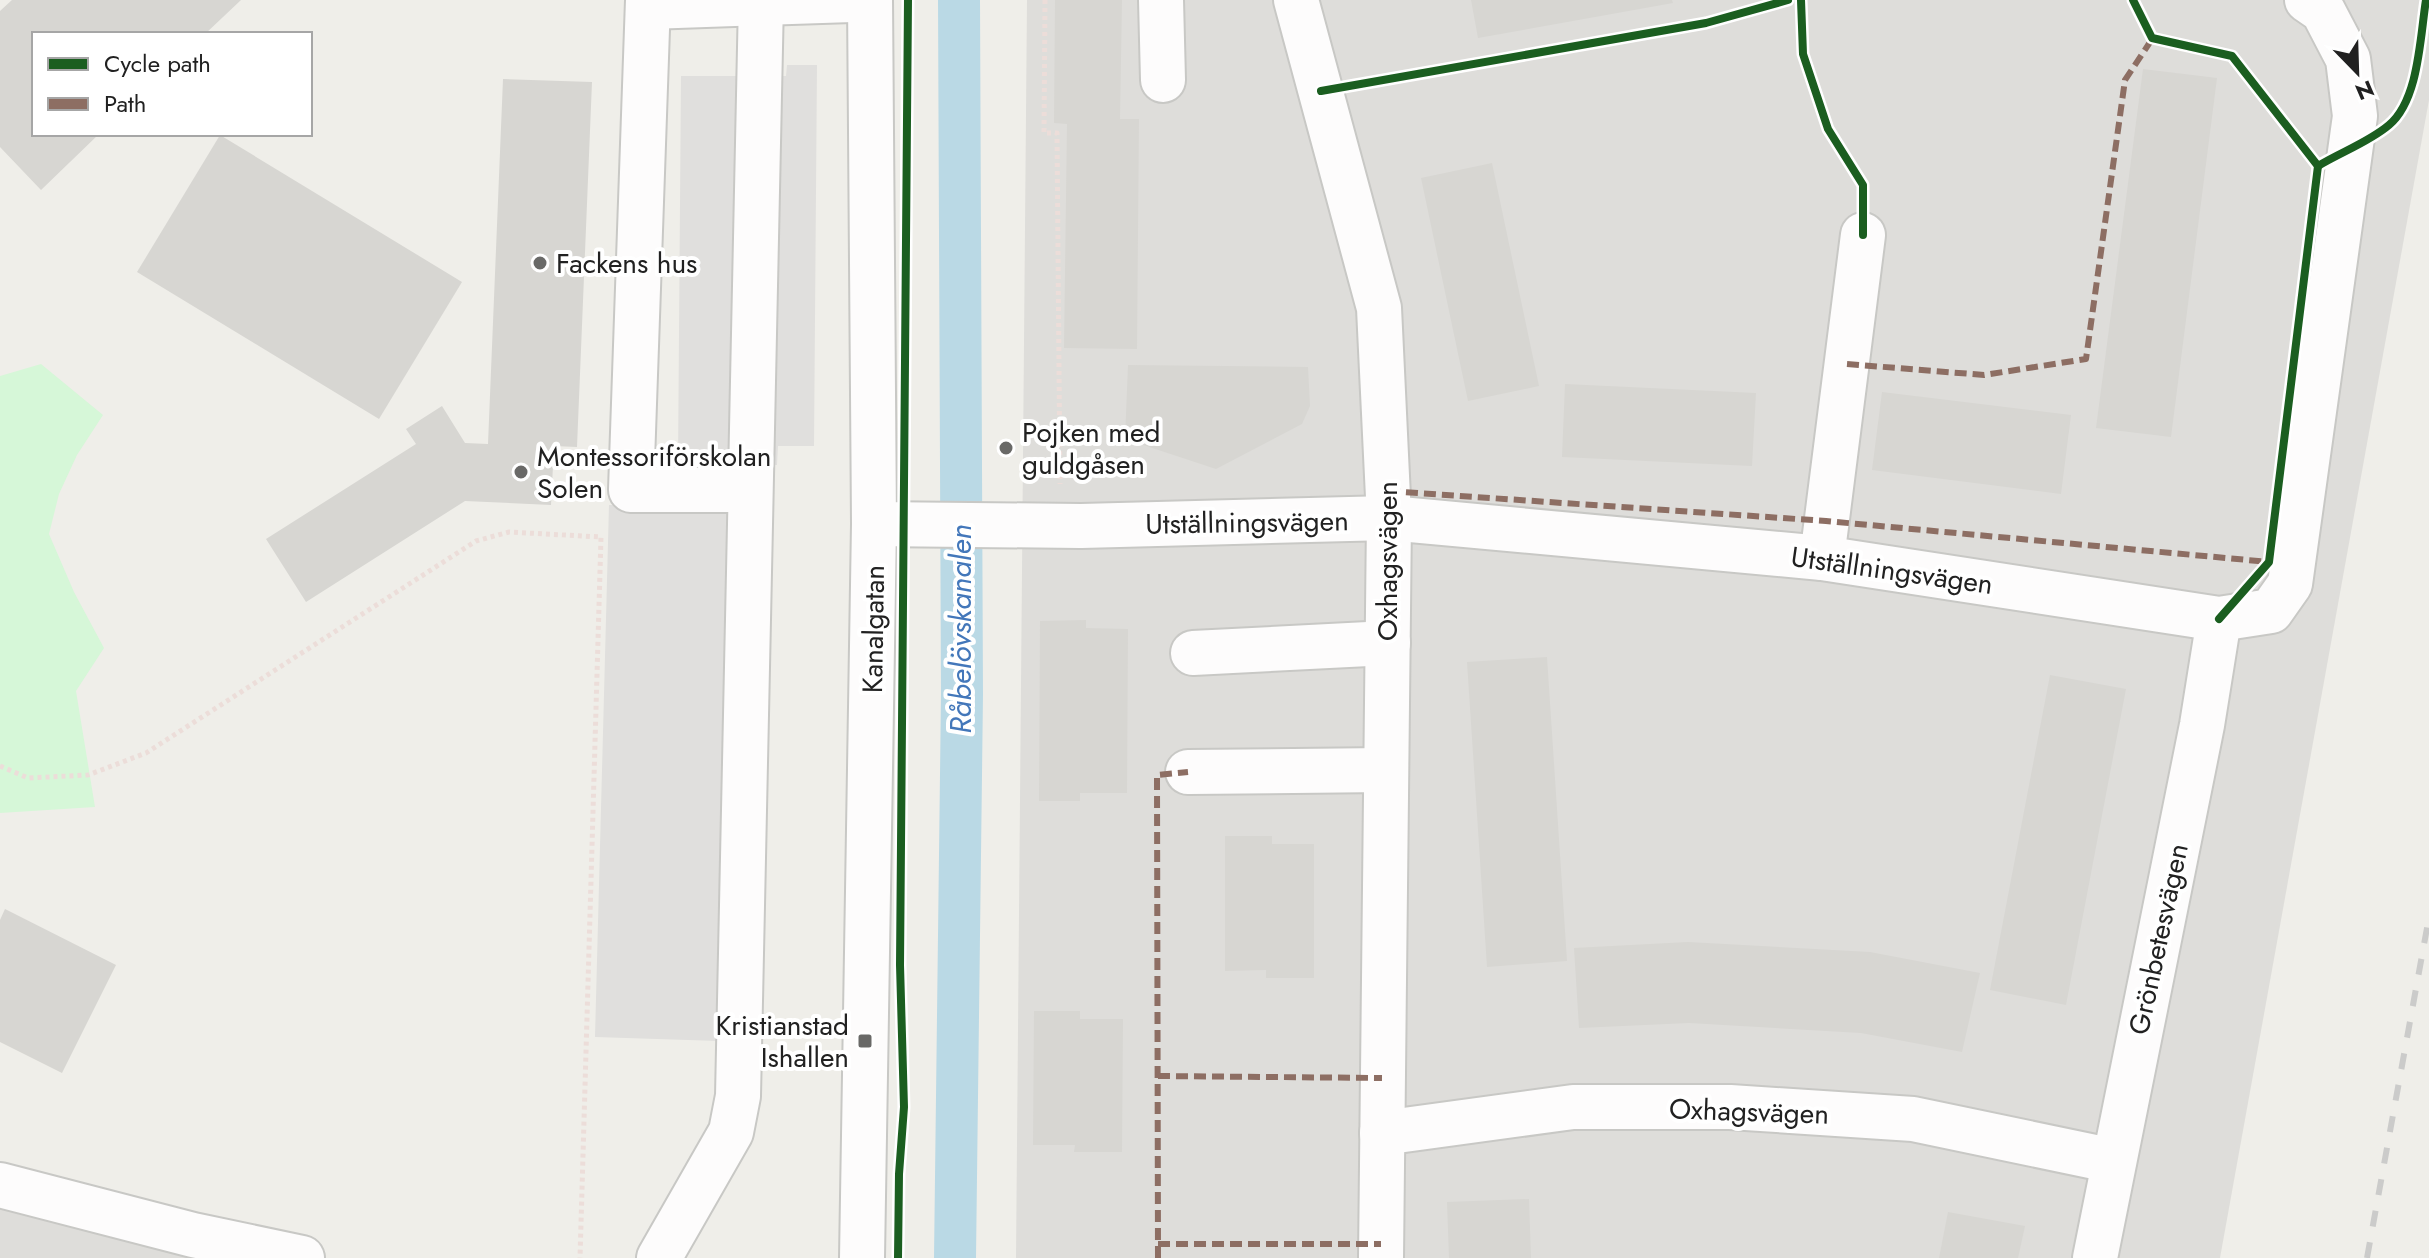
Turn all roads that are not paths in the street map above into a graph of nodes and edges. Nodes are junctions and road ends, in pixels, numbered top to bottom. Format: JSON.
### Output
{"nodes":[{"id":1,"x":852,"y":0,"type":"edge"},
{"id":2,"x":870,"y":0,"type":"edge"},
{"id":3,"x":1161,"y":0,"type":"edge"},
{"id":4,"x":1296,"y":0,"type":"edge"},
{"id":5,"x":2307,"y":0,"type":"edge"},
{"id":6,"x":761,"y":2,"type":"edge"},
{"id":7,"x":648,"y":3,"type":"edge"},
{"id":8,"x":1163,"y":80,"type":"dead end"},
{"id":9,"x":1863,"y":235,"type":"dead end"},
{"id":10,"x":750,"y":490,"type":"junction"},
{"id":11,"x":1389,"y":518,"type":"junction"},
{"id":12,"x":874,"y":524,"type":"junction"},
{"id":13,"x":1822,"y":558,"type":"junction"},
{"id":14,"x":2219,"y":619,"type":"junction"},
{"id":15,"x":1388,"y":643,"type":"junction"},
{"id":16,"x":1193,"y":653,"type":"dead end"},
{"id":17,"x":1386,"y":770,"type":"junction"},
{"id":18,"x":1188,"y":772,"type":"dead end"},
{"id":19,"x":1382,"y":1133,"type":"junction"},
{"id":20,"x":2114,"y":1161,"type":"junction"},
{"id":21,"x":0,"y":1185,"type":"edge"},
{"id":22,"x":189,"y":1247,"type":"edge"},
{"id":23,"x":302,"y":1258,"type":"edge"},
{"id":24,"x":659,"y":1258,"type":"edge"},
{"id":25,"x":862,"y":1258,"type":"edge"},
{"id":26,"x":1381,"y":1258,"type":"edge"},
{"id":27,"x":2095,"y":1258,"type":"edge"}],
"edges":[{"from":1,"to":6,"type":"street"},
{"from":2,"to":12,"type":"street","name":"Kanalgatan"},
{"from":3,"to":8,"type":"street"},
{"from":4,"to":11,"type":"street","name":"Oxhagsvägen"},
{"from":5,"to":14,"type":"street","name":"Utställningsvägen"},
{"from":6,"to":7,"type":"street"},
{"from":6,"to":10,"type":"street"},
{"from":7,"to":10,"type":"street"},
{"from":9,"to":13,"type":"street"},
{"from":10,"to":24,"type":"street"},
{"from":11,"to":12,"type":"street","name":"Utställningsvägen"},
{"from":11,"to":13,"type":"street","name":"Utställningsvägen"},
{"from":11,"to":15,"type":"street","name":"Oxhagsvägen"},
{"from":12,"to":25,"type":"street","name":"Kanalgatan"},
{"from":13,"to":14,"type":"street","name":"Utställningsvägen"},
{"from":14,"to":20,"type":"street","name":"Grönbetesvägen"},
{"from":15,"to":16,"type":"street"},
{"from":15,"to":17,"type":"street","name":"Oxhagsvägen"},
{"from":17,"to":18,"type":"street"},
{"from":17,"to":19,"type":"street","name":"Oxhagsvägen"},
{"from":19,"to":20,"type":"street","name":"Oxhagsvägen"},
{"from":19,"to":26,"type":"street","name":"Oxhagsvägen"},
{"from":20,"to":27,"type":"street","name":"Grönbetesvägen"},
{"from":21,"to":22,"type":"street"},
{"from":22,"to":23,"type":"street"}]}
